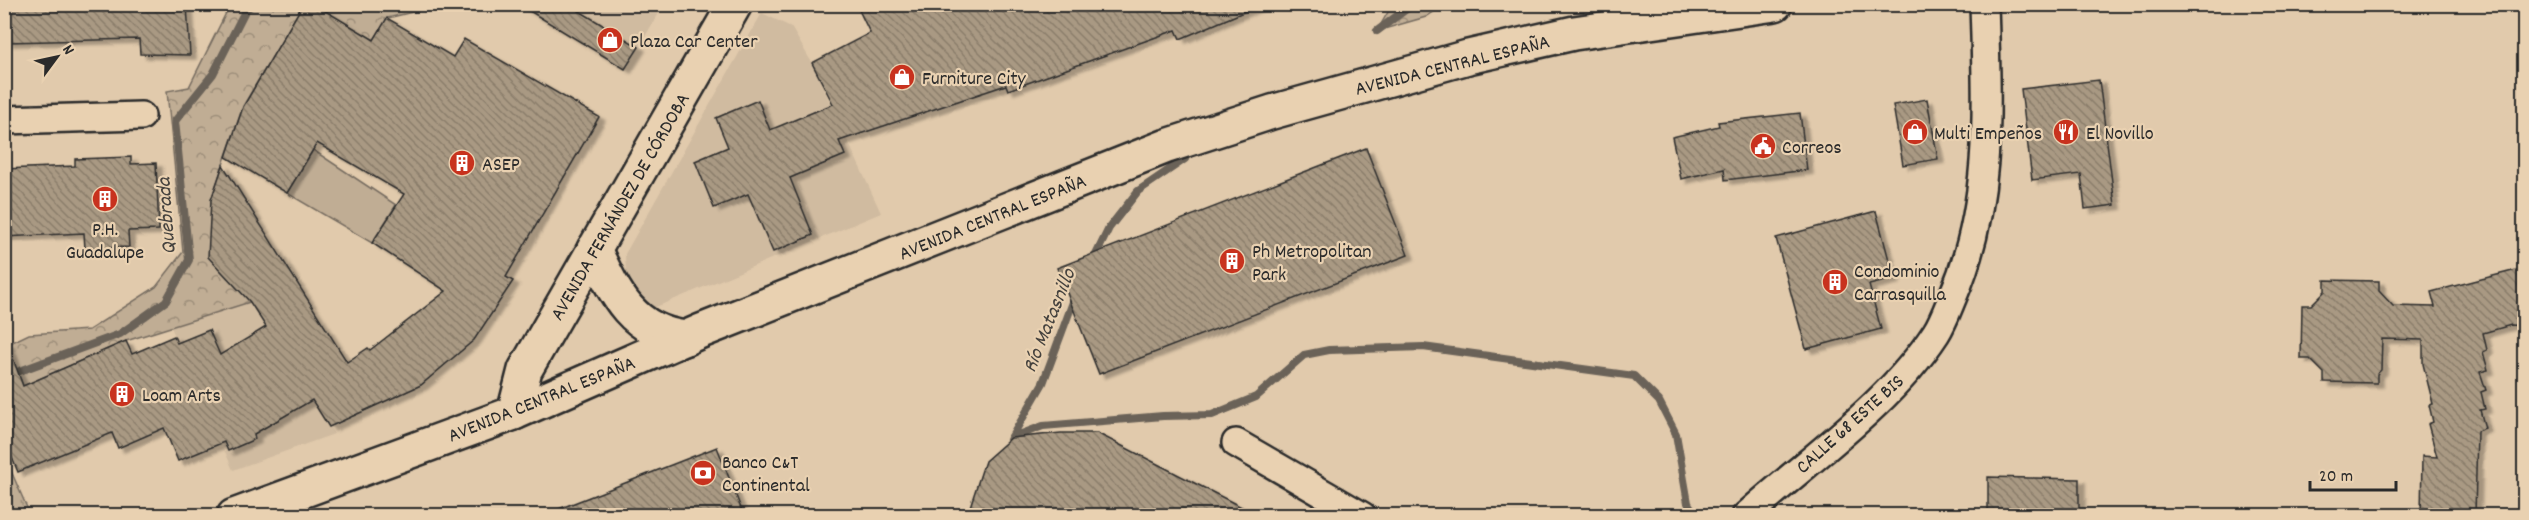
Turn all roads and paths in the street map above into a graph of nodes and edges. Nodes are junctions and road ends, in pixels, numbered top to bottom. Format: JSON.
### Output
{"nodes":[{"id":1,"x":735,"y":4,"type":"edge"},
{"id":2,"x":1775,"y":4,"type":"edge"},
{"id":3,"x":1984,"y":4,"type":"edge"},
{"id":4,"x":141,"y":116,"type":"dead end"},
{"id":5,"x":4,"y":120,"type":"edge"},
{"id":6,"x":594,"y":249,"type":"junction"},
{"id":7,"x":686,"y":338,"type":"junction"},
{"id":8,"x":513,"y":413,"type":"junction"},
{"id":9,"x":1236,"y":443,"type":"dead end"},
{"id":10,"x":234,"y":516,"type":"edge"},
{"id":11,"x":1362,"y":516,"type":"edge"},
{"id":12,"x":1746,"y":516,"type":"edge"}],
"edges":[{"from":1,"to":6,"type":"main road","name":"AVENIDA FERNÁNDEZ DE CÓRDOBA"},
{"from":2,"to":7,"type":"main road","name":"AVENIDA CENTRAL ESPAÑA"},
{"from":3,"to":12,"type":"street","name":"CALLE 68 ESTE BIS"},
{"from":4,"to":5,"type":"street"},
{"from":6,"to":7,"type":"main road"},
{"from":6,"to":8,"type":"main road","name":"AVENIDA FERNÁNDEZ DE CÓRDOBA"},
{"from":7,"to":8,"type":"main road","name":"AVENIDA CENTRAL ESPAÑA"},
{"from":8,"to":10,"type":"main road","name":"AVENIDA CENTRAL ESPAÑA"},
{"from":9,"to":11,"type":"street"}]}
